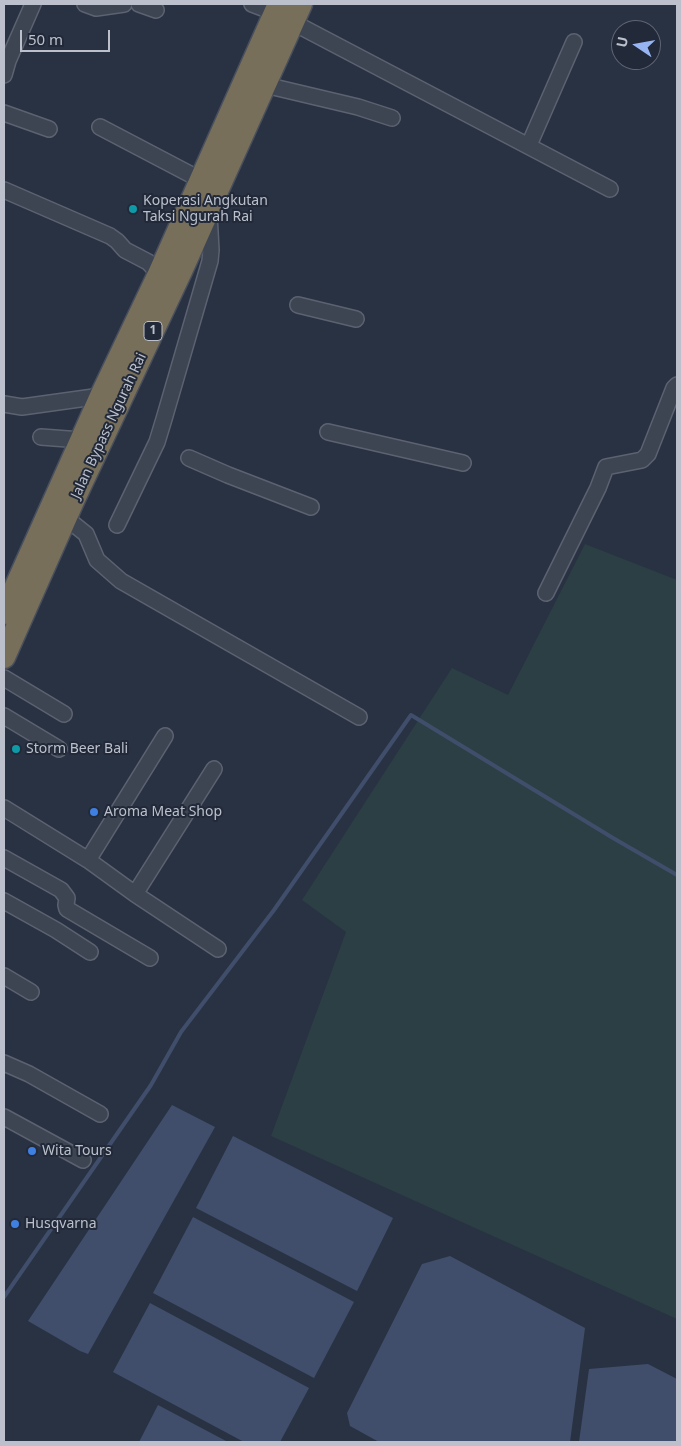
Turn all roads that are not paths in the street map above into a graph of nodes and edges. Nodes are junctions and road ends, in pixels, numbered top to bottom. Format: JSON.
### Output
{"nodes":[{"id":1,"x":33,"y":4,"type":"edge"},
{"id":2,"x":85,"y":4,"type":"edge"},
{"id":3,"x":124,"y":4,"type":"edge"},
{"id":4,"x":139,"y":4,"type":"edge"},
{"id":5,"x":252,"y":4,"type":"edge"},
{"id":6,"x":273,"y":7,"type":"edge"},
{"id":7,"x":156,"y":10,"type":"dead end"},
{"id":8,"x":296,"y":13,"type":"edge"},
{"id":9,"x":574,"y":42,"type":"dead end"},
{"id":10,"x":4,"y":75,"type":"edge"},
{"id":11,"x":265,"y":85,"type":"junction"},
{"id":12,"x":4,"y":113,"type":"edge"},
{"id":13,"x":392,"y":118,"type":"dead end"},
{"id":14,"x":100,"y":127,"type":"dead end"},
{"id":15,"x":49,"y":129,"type":"dead end"},
{"id":16,"x":529,"y":145,"type":"junction"},
{"id":17,"x":201,"y":180,"type":"junction"},
{"id":18,"x":610,"y":189,"type":"dead end"},
{"id":19,"x":4,"y":190,"type":"edge"},
{"id":20,"x":209,"y":210,"type":"junction"},
{"id":21,"x":159,"y":274,"type":"junction"},
{"id":22,"x":298,"y":305,"type":"dead end"},
{"id":23,"x":356,"y":319,"type":"dead end"},
{"id":24,"x":120,"y":379,"type":"junction"},
{"id":25,"x":677,"y":385,"type":"edge"},
{"id":26,"x":101,"y":396,"type":"junction"},
{"id":27,"x":4,"y":404,"type":"edge"},
{"id":28,"x":328,"y":432,"type":"dead end"},
{"id":29,"x":41,"y":437,"type":"dead end"},
{"id":30,"x":81,"y":440,"type":"junction"},
{"id":31,"x":190,"y":458,"type":"dead end"},
{"id":32,"x":463,"y":463,"type":"dead end"},
{"id":33,"x":311,"y":507,"type":"dead end"},
{"id":34,"x":66,"y":518,"type":"junction"},
{"id":35,"x":117,"y":525,"type":"dead end"},
{"id":36,"x":546,"y":592,"type":"dead end"},
{"id":37,"x":4,"y":613,"type":"edge"},
{"id":38,"x":4,"y":657,"type":"edge"},
{"id":39,"x":4,"y":678,"type":"edge"},
{"id":40,"x":64,"y":714,"type":"dead end"},
{"id":41,"x":4,"y":716,"type":"edge"},
{"id":42,"x":359,"y":717,"type":"dead end"},
{"id":43,"x":165,"y":736,"type":"dead end"},
{"id":44,"x":60,"y":749,"type":"dead end"},
{"id":45,"x":214,"y":769,"type":"dead end"},
{"id":46,"x":4,"y":808,"type":"edge"},
{"id":47,"x":4,"y":858,"type":"edge"},
{"id":48,"x":88,"y":860,"type":"junction"},
{"id":49,"x":135,"y":894,"type":"junction"},
{"id":50,"x":4,"y":901,"type":"edge"},
{"id":51,"x":218,"y":949,"type":"dead end"},
{"id":52,"x":90,"y":952,"type":"dead end"},
{"id":53,"x":150,"y":958,"type":"dead end"},
{"id":54,"x":4,"y":976,"type":"edge"},
{"id":55,"x":31,"y":992,"type":"dead end"},
{"id":56,"x":4,"y":1063,"type":"edge"},
{"id":57,"x":100,"y":1114,"type":"dead end"},
{"id":58,"x":4,"y":1117,"type":"edge"},
{"id":59,"x":83,"y":1160,"type":"dead end"}],
"edges":[{"from":1,"to":10,"type":"street"},
{"from":2,"to":3,"type":"street"},
{"from":4,"to":7,"type":"street"},
{"from":5,"to":6,"type":"street"},
{"from":6,"to":17,"type":"highway","name":"Jalan Bypass Ngurah Rai","number":"1"},
{"from":8,"to":11,"type":"highway","name":"Jalan Bypass Ngurah Rai","number":"1"},
{"from":8,"to":16,"type":"street"},
{"from":9,"to":16,"type":"street"},
{"from":11,"to":13,"type":"street"},
{"from":11,"to":20,"type":"highway","name":"Jalan Bypass Ngurah Rai","number":"1"},
{"from":12,"to":15,"type":"street"},
{"from":14,"to":17,"type":"street"},
{"from":16,"to":18,"type":"street"},
{"from":17,"to":21,"type":"highway","name":"Jalan Bypass Ngurah Rai","number":"1"},
{"from":19,"to":21,"type":"street"},
{"from":20,"to":24,"type":"highway","name":"Jalan Bypass Ngurah Rai","number":"1"},
{"from":20,"to":35,"type":"street"},
{"from":21,"to":24,"type":"highway","name":"Jalan Bypass Ngurah Rai","number":"1"},
{"from":22,"to":23,"type":"street"},
{"from":24,"to":26,"type":"highway","name":"Jalan Bypass Ngurah Rai","number":"1"},
{"from":24,"to":34,"type":"highway","name":"Jalan Bypass Ngurah Rai","number":"1"},
{"from":25,"to":36,"type":"street"},
{"from":26,"to":27,"type":"street"},
{"from":26,"to":30,"type":"highway","name":"Jalan Bypass Ngurah Rai","number":"1"},
{"from":28,"to":32,"type":"street"},
{"from":29,"to":30,"type":"street"},
{"from":30,"to":37,"type":"highway","name":"Jalan Bypass Ngurah Rai","number":"1"},
{"from":31,"to":33,"type":"street"},
{"from":34,"to":38,"type":"highway","name":"Jalan Bypass Ngurah Rai","number":"1"},
{"from":34,"to":42,"type":"street"},
{"from":39,"to":40,"type":"street"},
{"from":41,"to":44,"type":"street"},
{"from":43,"to":48,"type":"street"},
{"from":45,"to":49,"type":"street"},
{"from":46,"to":48,"type":"street"},
{"from":47,"to":53,"type":"street"},
{"from":48,"to":49,"type":"street"},
{"from":49,"to":51,"type":"street"},
{"from":50,"to":52,"type":"street"},
{"from":54,"to":55,"type":"street"},
{"from":56,"to":57,"type":"street"},
{"from":58,"to":59,"type":"street"}]}
